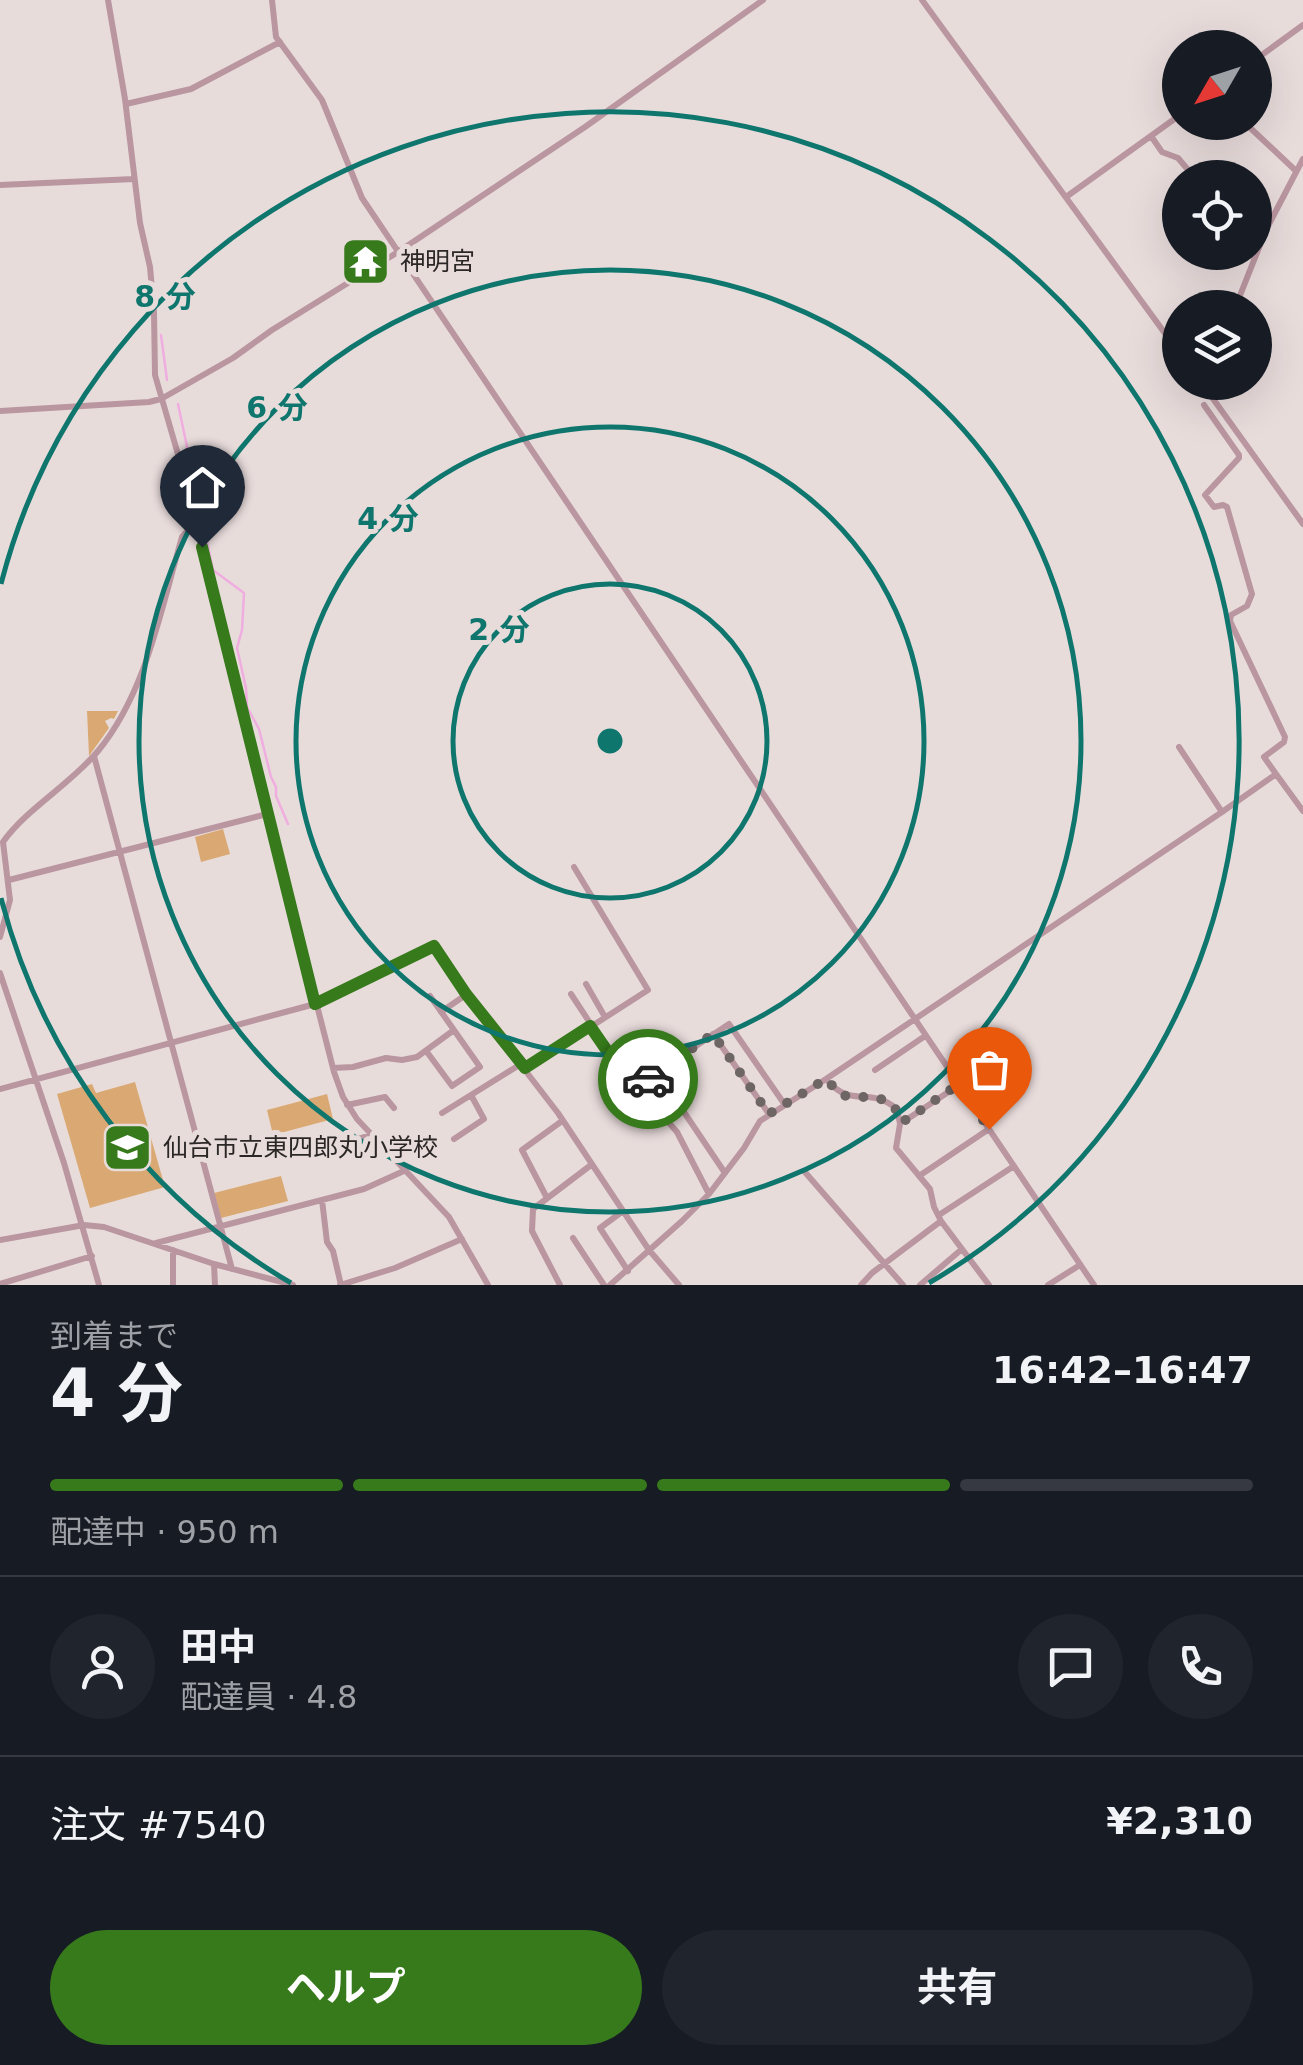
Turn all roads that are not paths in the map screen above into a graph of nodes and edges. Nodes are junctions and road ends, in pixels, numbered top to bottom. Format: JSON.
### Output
{"nodes":[{"id":1,"x":108,"y":0,"type":"edge"},
{"id":2,"x":272,"y":0,"type":"edge"},
{"id":3,"x":763,"y":0,"type":"edge"},
{"id":4,"x":922,"y":0,"type":"edge"},
{"id":5,"x":1303,"y":25,"type":"edge"},
{"id":6,"x":280,"y":42,"type":"junction"},
{"id":7,"x":1272,"y":48,"type":"edge"},
{"id":8,"x":126,"y":104,"type":"junction"},
{"id":9,"x":1162,"y":128,"type":"edge"},
{"id":10,"x":1151,"y":136,"type":"junction"},
{"id":11,"x":1263,"y":140,"type":"edge"},
{"id":12,"x":1303,"y":159,"type":"edge"},
{"id":13,"x":1180,"y":160,"type":"edge"},
{"id":14,"x":1295,"y":170,"type":"junction"},
{"id":15,"x":134,"y":179,"type":"junction"},
{"id":16,"x":0,"y":185,"type":"edge"},
{"id":17,"x":1066,"y":197,"type":"junction"},
{"id":18,"x":1272,"y":218,"type":"edge"},
{"id":19,"x":398,"y":252,"type":"junction"},
{"id":20,"x":1162,"y":329,"type":"edge"},
{"id":21,"x":160,"y":399,"type":"junction"},
{"id":22,"x":1215,"y":400,"type":"edge"},
{"id":23,"x":1204,"y":404,"type":"dead end"},
{"id":24,"x":0,"y":410,"type":"edge"},
{"id":25,"x":1303,"y":524,"type":"edge"},
{"id":26,"x":197,"y":526,"type":"junction"},
{"id":27,"x":1179,"y":746,"type":"dead end"},
{"id":28,"x":94,"y":756,"type":"junction"},
{"id":29,"x":1276,"y":774,"type":"junction"},
{"id":30,"x":1303,"y":811,"type":"edge"},
{"id":31,"x":1222,"y":812,"type":"junction"},
{"id":32,"x":267,"y":814,"type":"junction"},
{"id":33,"x":2,"y":839,"type":"edge"},
{"id":34,"x":121,"y":852,"type":"junction"},
{"id":35,"x":574,"y":867,"type":"dead end"},
{"id":36,"x":9,"y":880,"type":"junction"},
{"id":37,"x":0,"y":937,"type":"edge"},
{"id":38,"x":0,"y":973,"type":"edge"},
{"id":39,"x":586,"y":984,"type":"dead end"},
{"id":40,"x":466,"y":994,"type":"junction"},
{"id":41,"x":571,"y":994,"type":"dead end"},
{"id":42,"x":430,"y":996,"type":"dead end"},
{"id":43,"x":315,"y":1004,"type":"junction"},
{"id":44,"x":441,"y":1012,"type":"junction"},
{"id":45,"x":605,"y":1017,"type":"junction"},
{"id":46,"x":914,"y":1020,"type":"junction"},
{"id":47,"x":590,"y":1026,"type":"junction"},
{"id":48,"x":454,"y":1030,"type":"junction"},
{"id":49,"x":713,"y":1034,"type":"junction"},
{"id":50,"x":926,"y":1036,"type":"junction"},
{"id":51,"x":171,"y":1045,"type":"junction"},
{"id":52,"x":427,"y":1052,"type":"junction"},
{"id":53,"x":524,"y":1066,"type":"junction"},
{"id":54,"x":333,"y":1068,"type":"junction"},
{"id":55,"x":876,"y":1070,"type":"dead end"},
{"id":56,"x":657,"y":1072,"type":"junction"},
{"id":57,"x":826,"y":1079,"type":"junction"},
{"id":58,"x":36,"y":1080,"type":"junction"},
{"id":59,"x":959,"y":1084,"type":"junction"},
{"id":60,"x":0,"y":1089,"type":"edge"},
{"id":61,"x":634,"y":1090,"type":"junction"},
{"id":62,"x":472,"y":1095,"type":"junction"},
{"id":63,"x":348,"y":1105,"type":"junction"},
{"id":64,"x":786,"y":1105,"type":"junction"},
{"id":65,"x":394,"y":1108,"type":"dead end"},
{"id":66,"x":442,"y":1113,"type":"dead end"},
{"id":67,"x":769,"y":1114,"type":"junction"},
{"id":68,"x":562,"y":1121,"type":"junction"},
{"id":69,"x":900,"y":1121,"type":"junction"},
{"id":70,"x":989,"y":1129,"type":"junction"},
{"id":71,"x":372,"y":1135,"type":"junction"},
{"id":72,"x":454,"y":1138,"type":"dead end"},
{"id":73,"x":295,"y":1157,"type":"dead end"},
{"id":74,"x":591,"y":1165,"type":"junction"},
{"id":75,"x":1014,"y":1166,"type":"junction"},
{"id":76,"x":406,"y":1170,"type":"junction"},
{"id":77,"x":804,"y":1171,"type":"dead end"},
{"id":78,"x":725,"y":1173,"type":"junction"},
{"id":79,"x":919,"y":1176,"type":"junction"},
{"id":80,"x":709,"y":1194,"type":"junction"},
{"id":81,"x":548,"y":1198,"type":"junction"},
{"id":82,"x":322,"y":1200,"type":"junction"},
{"id":83,"x":624,"y":1211,"type":"junction"},
{"id":84,"x":941,"y":1218,"type":"junction"},
{"id":85,"x":84,"y":1225,"type":"junction"},
{"id":86,"x":220,"y":1226,"type":"junction"},
{"id":87,"x":572,"y":1238,"type":"dead end"},
{"id":88,"x":0,"y":1240,"type":"edge"},
{"id":89,"x":462,"y":1240,"type":"junction"},
{"id":90,"x":154,"y":1244,"type":"junction"},
{"id":91,"x":962,"y":1249,"type":"junction"},
{"id":92,"x":173,"y":1250,"type":"junction"},
{"id":93,"x":650,"y":1250,"type":"junction"},
{"id":94,"x":92,"y":1256,"type":"junction"},
{"id":95,"x":31,"y":1261,"type":"dead end"},
{"id":96,"x":214,"y":1264,"type":"junction"},
{"id":97,"x":884,"y":1264,"type":"junction"},
{"id":98,"x":1080,"y":1265,"type":"junction"},
{"id":99,"x":232,"y":1269,"type":"junction"},
{"id":100,"x":628,"y":1271,"type":"junction"},
{"id":101,"x":34,"y":1272,"type":"junction"},
{"id":102,"x":278,"y":1283,"type":"edge"},
{"id":103,"x":0,"y":1284,"type":"edge"},
{"id":104,"x":100,"y":1285,"type":"edge"},
{"id":105,"x":173,"y":1285,"type":"edge"},
{"id":106,"x":215,"y":1285,"type":"edge"},
{"id":107,"x":293,"y":1285,"type":"edge"},
{"id":108,"x":340,"y":1285,"type":"edge"},
{"id":109,"x":488,"y":1285,"type":"edge"},
{"id":110,"x":560,"y":1285,"type":"edge"},
{"id":111,"x":607,"y":1285,"type":"edge"},
{"id":112,"x":679,"y":1285,"type":"edge"},
{"id":113,"x":860,"y":1285,"type":"edge"},
{"id":114,"x":903,"y":1285,"type":"edge"},
{"id":115,"x":920,"y":1285,"type":"edge"},
{"id":116,"x":989,"y":1285,"type":"edge"},
{"id":117,"x":1048,"y":1285,"type":"edge"},
{"id":118,"x":1094,"y":1285,"type":"edge"}],
"edges":[{"from":1,"to":8,"type":"street"},
{"from":2,"to":6,"type":"street"},
{"from":3,"to":19,"type":"street"},
{"from":4,"to":17,"type":"street"},
{"from":5,"to":7,"type":"street"},
{"from":6,"to":8,"type":"street"},
{"from":6,"to":19,"type":"street"},
{"from":8,"to":15,"type":"street"},
{"from":9,"to":10,"type":"street"},
{"from":10,"to":13,"type":"street"},
{"from":10,"to":17,"type":"street"},
{"from":11,"to":14,"type":"street"},
{"from":12,"to":14,"type":"street"},
{"from":14,"to":18,"type":"street"},
{"from":15,"to":16,"type":"street"},
{"from":15,"to":21,"type":"street"},
{"from":17,"to":20,"type":"street"},
{"from":19,"to":21,"type":"street"},
{"from":19,"to":46,"type":"street"},
{"from":21,"to":24,"type":"street"},
{"from":21,"to":26,"type":"street"},
{"from":22,"to":25,"type":"street"},
{"from":23,"to":29,"type":"street"},
{"from":26,"to":28,"type":"street"},
{"from":26,"to":32,"type":"street"},
{"from":27,"to":31,"type":"street"},
{"from":28,"to":33,"type":"street"},
{"from":28,"to":34,"type":"street"},
{"from":29,"to":30,"type":"street"},
{"from":29,"to":31,"type":"street"},
{"from":31,"to":46,"type":"street"},
{"from":32,"to":34,"type":"street"},
{"from":32,"to":43,"type":"street"},
{"from":33,"to":36,"type":"street"},
{"from":34,"to":36,"type":"street"},
{"from":34,"to":51,"type":"street"},
{"from":35,"to":45,"type":"street"},
{"from":36,"to":37,"type":"street"},
{"from":38,"to":58,"type":"street"},
{"from":39,"to":45,"type":"street"},
{"from":40,"to":43,"type":"street"},
{"from":40,"to":44,"type":"street"},
{"from":40,"to":53,"type":"street"},
{"from":41,"to":47,"type":"street"},
{"from":42,"to":44,"type":"street"},
{"from":43,"to":51,"type":"street"},
{"from":43,"to":54,"type":"street"},
{"from":44,"to":48,"type":"street"},
{"from":45,"to":47,"type":"street"},
{"from":46,"to":50,"type":"street"},
{"from":46,"to":57,"type":"street"},
{"from":47,"to":53,"type":"street"},
{"from":47,"to":61,"type":"street"},
{"from":48,"to":52,"type":"street"},
{"from":48,"to":52,"type":"street"},
{"from":49,"to":56,"type":"street"},
{"from":49,"to":64,"type":"street"},
{"from":49,"to":67,"type":"street"},
{"from":50,"to":55,"type":"street"},
{"from":50,"to":59,"type":"street"},
{"from":51,"to":58,"type":"street"},
{"from":51,"to":86,"type":"street"},
{"from":52,"to":54,"type":"street"},
{"from":53,"to":62,"type":"street"},
{"from":53,"to":68,"type":"street"},
{"from":54,"to":63,"type":"street"},
{"from":56,"to":61,"type":"street"},
{"from":56,"to":78,"type":"street"},
{"from":57,"to":64,"type":"street"},
{"from":57,"to":69,"type":"street"},
{"from":58,"to":60,"type":"street"},
{"from":58,"to":85,"type":"street"},
{"from":59,"to":69,"type":"street"},
{"from":59,"to":70,"type":"street"},
{"from":61,"to":80,"type":"street"},
{"from":62,"to":66,"type":"street"},
{"from":62,"to":72,"type":"street"},
{"from":63,"to":65,"type":"street"},
{"from":63,"to":71,"type":"street"},
{"from":64,"to":67,"type":"street"},
{"from":67,"to":78,"type":"street"},
{"from":68,"to":74,"type":"street"},
{"from":68,"to":81,"type":"street"},
{"from":69,"to":79,"type":"street"},
{"from":70,"to":75,"type":"street"},
{"from":70,"to":79,"type":"street"},
{"from":71,"to":73,"type":"street"},
{"from":71,"to":76,"type":"street"},
{"from":74,"to":81,"type":"street"},
{"from":74,"to":83,"type":"street"},
{"from":75,"to":84,"type":"street"},
{"from":75,"to":98,"type":"street"},
{"from":76,"to":82,"type":"street"},
{"from":76,"to":89,"type":"street"},
{"from":77,"to":97,"type":"street"},
{"from":78,"to":80,"type":"street"},
{"from":79,"to":84,"type":"street"},
{"from":80,"to":93,"type":"street"},
{"from":81,"to":110,"type":"street"},
{"from":82,"to":86,"type":"street"},
{"from":82,"to":108,"type":"street"},
{"from":83,"to":93,"type":"street"},
{"from":83,"to":100,"type":"street"},
{"from":84,"to":91,"type":"street"},
{"from":84,"to":97,"type":"street"},
{"from":85,"to":88,"type":"street"},
{"from":85,"to":90,"type":"street"},
{"from":85,"to":94,"type":"street"},
{"from":86,"to":90,"type":"street"},
{"from":86,"to":99,"type":"street"},
{"from":87,"to":111,"type":"street"},
{"from":89,"to":108,"type":"street"},
{"from":89,"to":109,"type":"street"},
{"from":90,"to":92,"type":"street"},
{"from":91,"to":115,"type":"street"},
{"from":91,"to":116,"type":"street"},
{"from":92,"to":96,"type":"street"},
{"from":92,"to":105,"type":"street"},
{"from":93,"to":100,"type":"street"},
{"from":93,"to":112,"type":"street"},
{"from":94,"to":101,"type":"street"},
{"from":94,"to":104,"type":"street"},
{"from":95,"to":101,"type":"street"},
{"from":96,"to":99,"type":"street"},
{"from":96,"to":106,"type":"street"},
{"from":97,"to":113,"type":"street"},
{"from":97,"to":114,"type":"street"},
{"from":98,"to":117,"type":"street"},
{"from":98,"to":118,"type":"street"},
{"from":99,"to":102,"type":"street"},
{"from":100,"to":111,"type":"street"},
{"from":101,"to":103,"type":"street"},
{"from":102,"to":107,"type":"street"}]}
